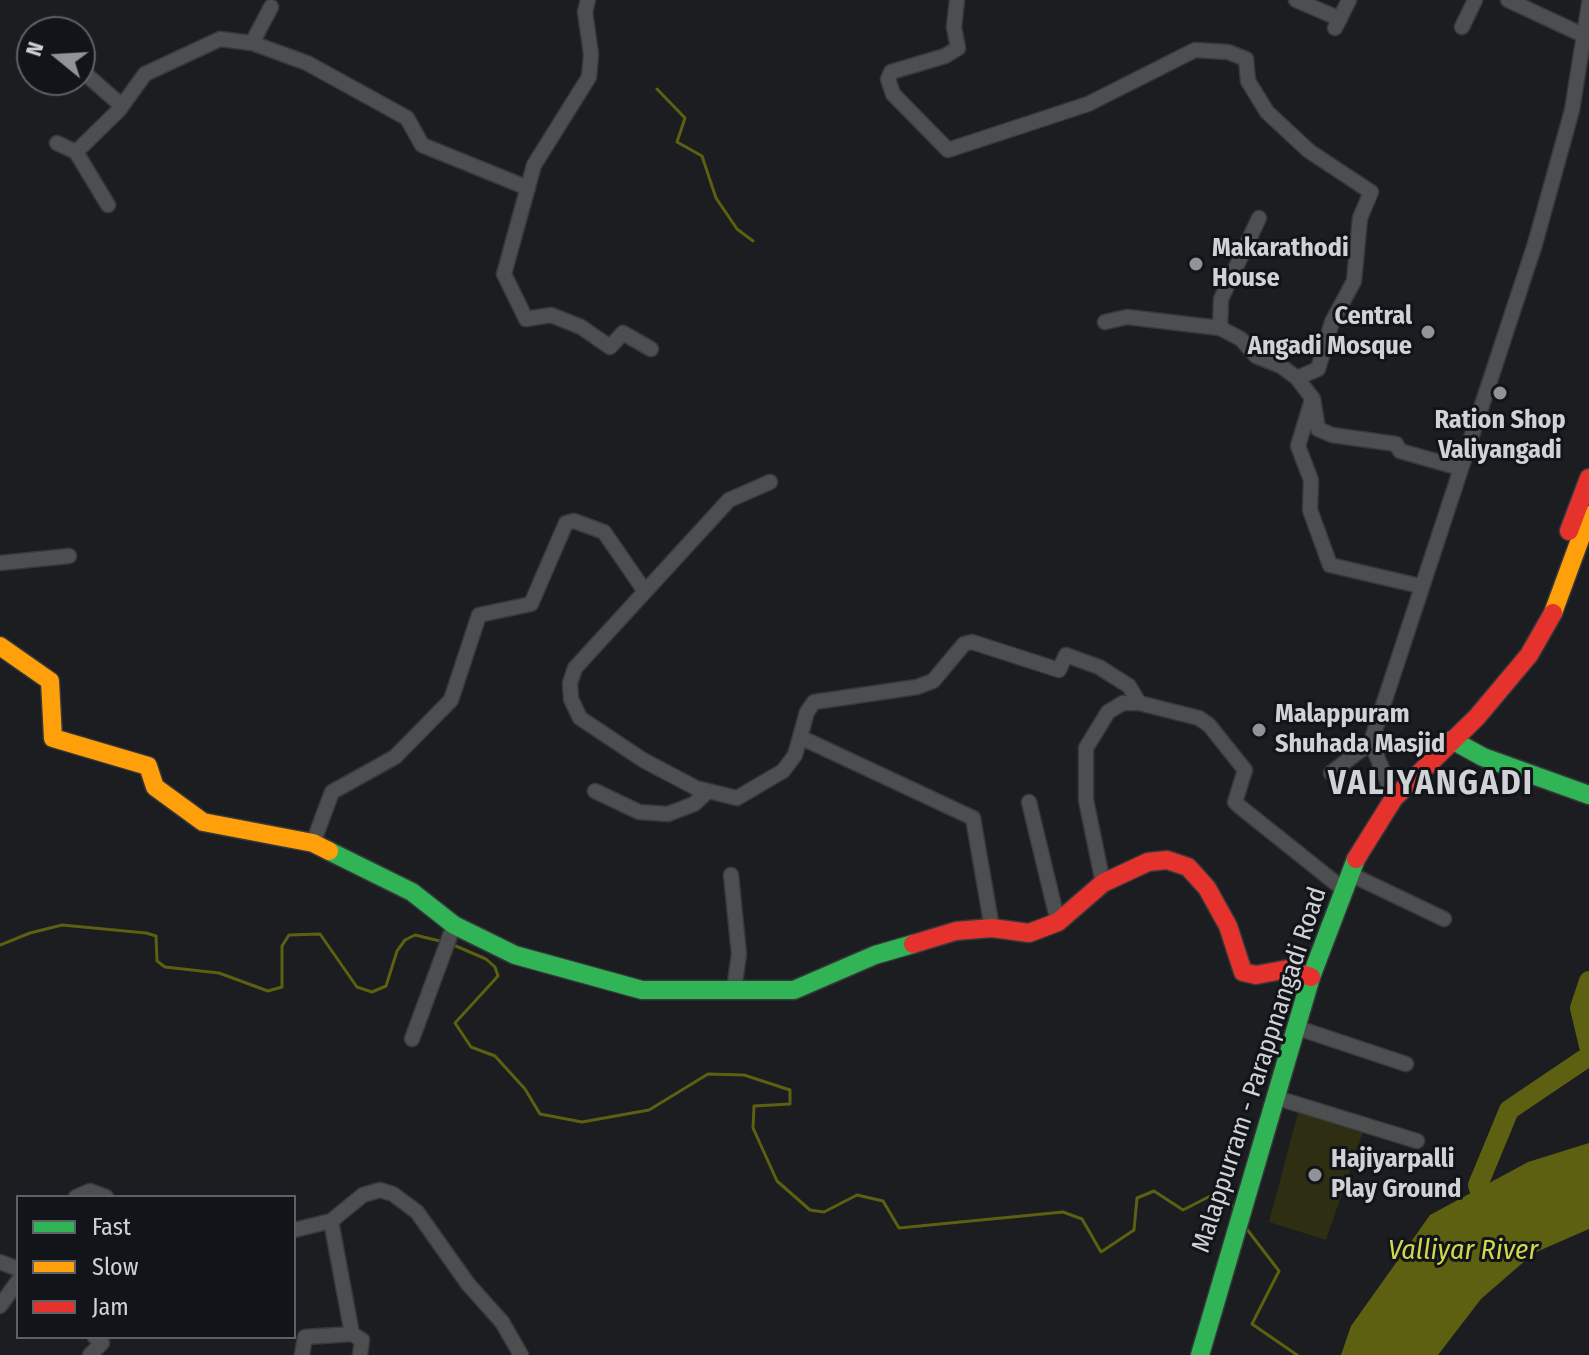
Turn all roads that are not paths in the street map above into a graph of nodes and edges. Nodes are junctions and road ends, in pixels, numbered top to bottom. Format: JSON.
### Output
{"nodes":[{"id":1,"x":588,"y":0,"type":"edge"},
{"id":2,"x":957,"y":0,"type":"edge"},
{"id":3,"x":1296,"y":0,"type":"edge"},
{"id":4,"x":1475,"y":0,"type":"edge"},
{"id":5,"x":1508,"y":0,"type":"edge"},
{"id":6,"x":1589,"y":4,"type":"edge"},
{"id":7,"x":271,"y":7,"type":"dead end"},
{"id":8,"x":1342,"y":11,"type":"edge"},
{"id":9,"x":1462,"y":27,"type":"dead end"},
{"id":10,"x":1585,"y":36,"type":"junction"},
{"id":11,"x":252,"y":43,"type":"junction"},
{"id":12,"x":96,"y":83,"type":"edge"},
{"id":13,"x":122,"y":106,"type":"junction"},
{"id":14,"x":57,"y":143,"type":"dead end"},
{"id":15,"x":76,"y":152,"type":"junction"},
{"id":16,"x":528,"y":188,"type":"junction"},
{"id":17,"x":108,"y":205,"type":"dead end"},
{"id":18,"x":1259,"y":218,"type":"dead end"},
{"id":19,"x":1105,"y":322,"type":"dead end"},
{"id":20,"x":1220,"y":328,"type":"junction"},
{"id":21,"x":651,"y":349,"type":"dead end"},
{"id":22,"x":1297,"y":378,"type":"junction"},
{"id":23,"x":1313,"y":399,"type":"junction"},
{"id":24,"x":1460,"y":468,"type":"junction"},
{"id":25,"x":1589,"y":478,"type":"edge"},
{"id":26,"x":770,"y":482,"type":"dead end"},
{"id":27,"x":1589,"y":515,"type":"edge"},
{"id":28,"x":69,"y":556,"type":"dead end"},
{"id":29,"x":0,"y":563,"type":"edge"},
{"id":30,"x":1420,"y":586,"type":"junction"},
{"id":31,"x":644,"y":590,"type":"junction"},
{"id":32,"x":0,"y":646,"type":"edge"},
{"id":33,"x":1139,"y":703,"type":"junction"},
{"id":34,"x":802,"y":738,"type":"junction"},
{"id":35,"x":1452,"y":740,"type":"junction"},
{"id":36,"x":1371,"y":742,"type":"junction"},
{"id":37,"x":1331,"y":773,"type":"dead end"},
{"id":38,"x":595,"y":791,"type":"dead end"},
{"id":39,"x":708,"y":791,"type":"junction"},
{"id":40,"x":1589,"y":795,"type":"edge"},
{"id":41,"x":1394,"y":798,"type":"junction"},
{"id":42,"x":1029,"y":802,"type":"dead end"},
{"id":43,"x":313,"y":843,"type":"junction"},
{"id":44,"x":731,"y":875,"type":"dead end"},
{"id":45,"x":1347,"y":882,"type":"junction"},
{"id":46,"x":1103,"y":883,"type":"junction"},
{"id":47,"x":1444,"y":919,"type":"dead end"},
{"id":48,"x":1058,"y":922,"type":"junction"},
{"id":49,"x":992,"y":928,"type":"junction"},
{"id":50,"x":452,"y":930,"type":"junction"},
{"id":51,"x":1311,"y":977,"type":"junction"},
{"id":52,"x":734,"y":990,"type":"junction"},
{"id":53,"x":1295,"y":1027,"type":"junction"},
{"id":54,"x":412,"y":1039,"type":"dead end"},
{"id":55,"x":1406,"y":1064,"type":"dead end"},
{"id":56,"x":1274,"y":1097,"type":"junction"},
{"id":57,"x":1417,"y":1141,"type":"dead end"},
{"id":58,"x":81,"y":1195,"type":"edge"},
{"id":59,"x":101,"y":1195,"type":"edge"},
{"id":60,"x":331,"y":1221,"type":"junction"},
{"id":61,"x":296,"y":1230,"type":"edge"},
{"id":62,"x":16,"y":1284,"type":"edge"},
{"id":63,"x":0,"y":1306,"type":"edge"},
{"id":64,"x":352,"y":1334,"type":"junction"},
{"id":65,"x":102,"y":1339,"type":"edge"},
{"id":66,"x":90,"y":1355,"type":"edge"},
{"id":67,"x":302,"y":1355,"type":"edge"},
{"id":68,"x":360,"y":1355,"type":"edge"},
{"id":69,"x":521,"y":1355,"type":"edge"},
{"id":70,"x":1200,"y":1355,"type":"edge"}],
"edges":[{"from":1,"to":16,"type":"street"},
{"from":2,"to":22,"type":"street"},
{"from":3,"to":8,"type":"street"},
{"from":4,"to":9,"type":"street"},
{"from":5,"to":10,"type":"street"},
{"from":6,"to":10,"type":"street"},
{"from":7,"to":11,"type":"street"},
{"from":10,"to":24,"type":"street"},
{"from":11,"to":13,"type":"street"},
{"from":11,"to":16,"type":"street"},
{"from":12,"to":13,"type":"street"},
{"from":13,"to":15,"type":"street"},
{"from":14,"to":15,"type":"street"},
{"from":15,"to":17,"type":"street"},
{"from":16,"to":21,"type":"street"},
{"from":18,"to":20,"type":"street"},
{"from":19,"to":20,"type":"street"},
{"from":20,"to":22,"type":"street"},
{"from":22,"to":23,"type":"street"},
{"from":23,"to":24,"type":"street"},
{"from":23,"to":30,"type":"street"},
{"from":24,"to":30,"type":"street"},
{"from":25,"to":35,"type":"street","name":"Malappurram - Parappnangadi Road"},
{"from":26,"to":31,"type":"street"},
{"from":27,"to":35,"type":"street","name":"Malappurram - Parappnangadi Road"},
{"from":28,"to":29,"type":"street"},
{"from":30,"to":36,"type":"street"},
{"from":31,"to":39,"type":"street"},
{"from":31,"to":43,"type":"street"},
{"from":32,"to":43,"type":"street"},
{"from":33,"to":34,"type":"street"},
{"from":33,"to":45,"type":"street"},
{"from":33,"to":46,"type":"street"},
{"from":34,"to":39,"type":"street"},
{"from":34,"to":49,"type":"street"},
{"from":35,"to":40,"type":"street"},
{"from":35,"to":41,"type":"street","name":"Malappurram - Parappnangadi Road"},
{"from":36,"to":37,"type":"street"},
{"from":36,"to":41,"type":"street"},
{"from":38,"to":39,"type":"street"},
{"from":41,"to":45,"type":"street","name":"Malappurram - Parappnangadi Road"},
{"from":42,"to":48,"type":"street"},
{"from":43,"to":50,"type":"street"},
{"from":44,"to":52,"type":"street"},
{"from":45,"to":47,"type":"street"},
{"from":45,"to":51,"type":"street","name":"Malappurram - Parappnangadi Road"},
{"from":46,"to":48,"type":"street"},
{"from":46,"to":51,"type":"street"},
{"from":48,"to":49,"type":"street"},
{"from":49,"to":52,"type":"street"},
{"from":50,"to":52,"type":"street"},
{"from":50,"to":54,"type":"street"},
{"from":51,"to":53,"type":"street","name":"Malappurram - Parappnangadi Road"},
{"from":53,"to":55,"type":"street"},
{"from":53,"to":56,"type":"street","name":"Malappurram - Parappnangadi Road"},
{"from":56,"to":57,"type":"street"},
{"from":56,"to":70,"type":"street","name":"Malappurram - Parappnangadi Road"},
{"from":58,"to":59,"type":"street"},
{"from":60,"to":61,"type":"street"},
{"from":60,"to":64,"type":"street"},
{"from":60,"to":69,"type":"street"},
{"from":62,"to":63,"type":"street"},
{"from":64,"to":67,"type":"street"},
{"from":64,"to":68,"type":"street"},
{"from":65,"to":66,"type":"street"}]}
